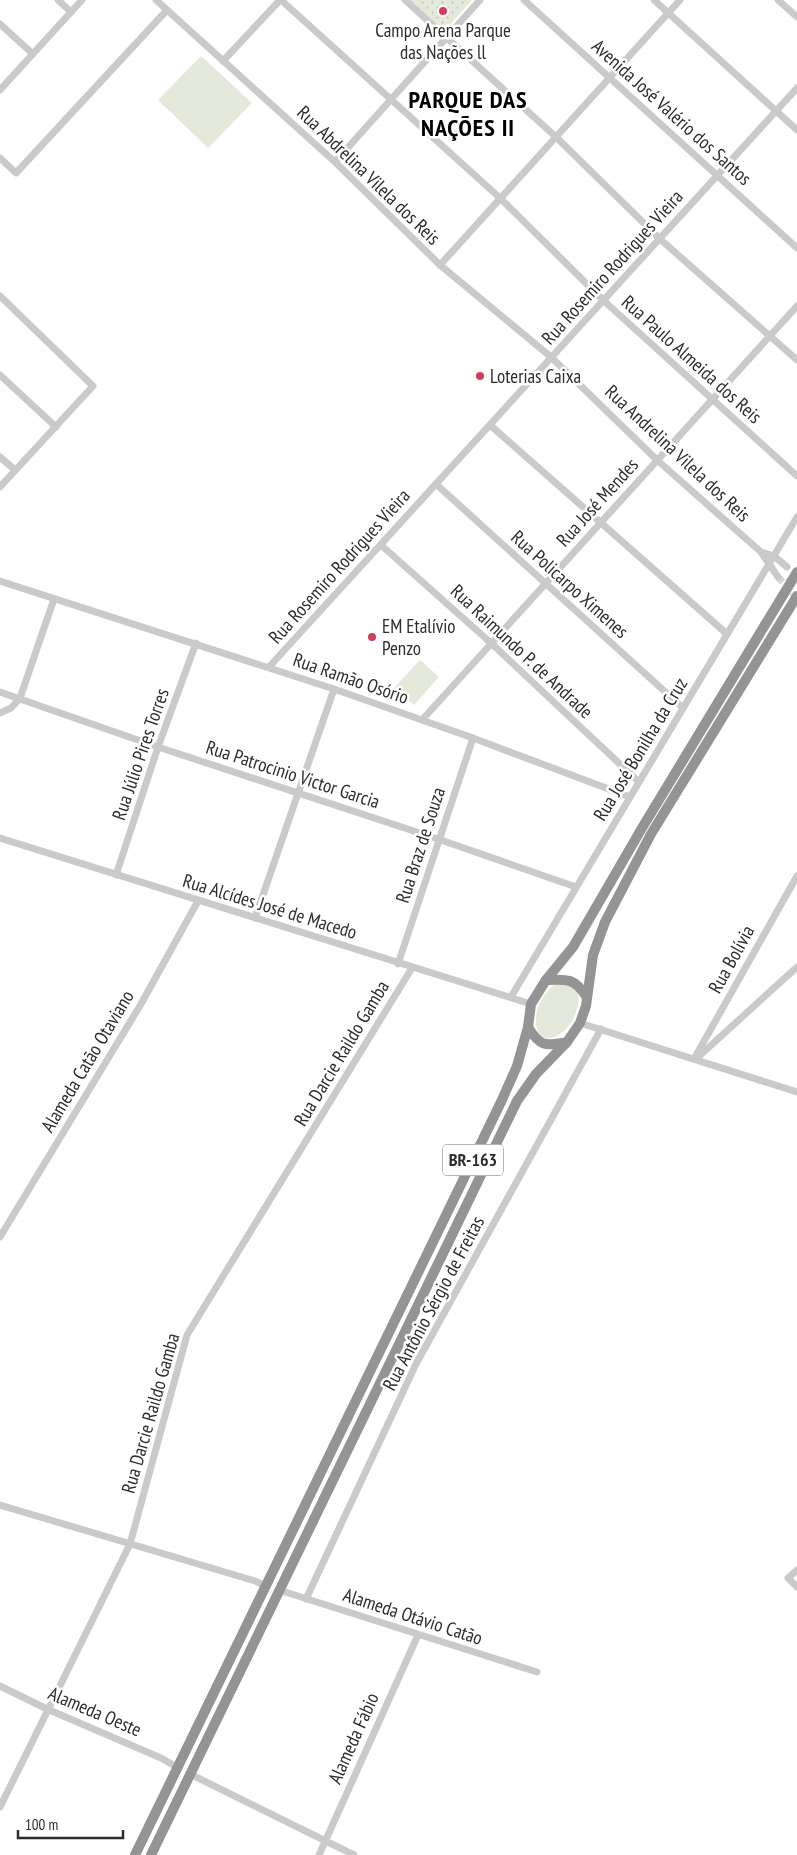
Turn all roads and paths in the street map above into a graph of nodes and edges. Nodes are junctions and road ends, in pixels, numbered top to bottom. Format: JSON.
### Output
{"nodes":[{"id":1,"x":58,"y":0,"type":"edge"},
{"id":2,"x":82,"y":0,"type":"edge"},
{"id":3,"x":156,"y":0,"type":"edge"},
{"id":4,"x":280,"y":0,"type":"edge"},
{"id":5,"x":405,"y":0,"type":"edge"},
{"id":6,"x":480,"y":0,"type":"edge"},
{"id":7,"x":524,"y":0,"type":"edge"},
{"id":8,"x":654,"y":0,"type":"edge"},
{"id":9,"x":680,"y":0,"type":"edge"},
{"id":10,"x":778,"y":0,"type":"edge"},
{"id":11,"x":167,"y":10,"type":"junction"},
{"id":12,"x":71,"y":12,"type":"junction"},
{"id":13,"x":668,"y":13,"type":"junction"},
{"id":14,"x":797,"y":17,"type":"edge"},
{"id":15,"x":0,"y":24,"type":"edge"},
{"id":16,"x":447,"y":38,"type":"junction"},
{"id":17,"x":33,"y":54,"type":"junction"},
{"id":18,"x":224,"y":61,"type":"junction"},
{"id":19,"x":610,"y":77,"type":"junction"},
{"id":20,"x":797,"y":88,"type":"edge"},
{"id":21,"x":0,"y":90,"type":"edge"},
{"id":22,"x":391,"y":100,"type":"junction"},
{"id":23,"x":776,"y":111,"type":"junction"},
{"id":24,"x":797,"y":130,"type":"edge"},
{"id":25,"x":556,"y":137,"type":"junction"},
{"id":26,"x":0,"y":158,"type":"edge"},
{"id":27,"x":335,"y":162,"type":"junction"},
{"id":28,"x":717,"y":175,"type":"junction"},
{"id":29,"x":500,"y":198,"type":"junction"},
{"id":30,"x":660,"y":239,"type":"junction"},
{"id":31,"x":797,"y":248,"type":"edge"},
{"id":32,"x":440,"y":265,"type":"junction"},
{"id":33,"x":0,"y":296,"type":"edge"},
{"id":34,"x":604,"y":300,"type":"junction"},
{"id":35,"x":797,"y":306,"type":"edge"},
{"id":36,"x":769,"y":337,"type":"junction"},
{"id":37,"x":551,"y":358,"type":"junction"},
{"id":38,"x":797,"y":360,"type":"edge"},
{"id":39,"x":0,"y":376,"type":"edge"},
{"id":40,"x":712,"y":398,"type":"junction"},
{"id":41,"x":490,"y":425,"type":"junction"},
{"id":42,"x":56,"y":427,"type":"junction"},
{"id":43,"x":0,"y":457,"type":"edge"},
{"id":44,"x":657,"y":460,"type":"junction"},
{"id":45,"x":15,"y":470,"type":"junction"},
{"id":46,"x":797,"y":476,"type":"edge"},
{"id":47,"x":436,"y":484,"type":"junction"},
{"id":48,"x":0,"y":487,"type":"edge"},
{"id":49,"x":797,"y":517,"type":"edge"},
{"id":50,"x":600,"y":522,"type":"junction"},
{"id":51,"x":381,"y":545,"type":"junction"},
{"id":52,"x":761,"y":552,"type":"junction"},
{"id":53,"x":774,"y":556,"type":"junction"},
{"id":54,"x":769,"y":565,"type":"junction"},
{"id":55,"x":787,"y":567,"type":"dead end"},
{"id":56,"x":797,"y":572,"type":"edge"},
{"id":57,"x":778,"y":577,"type":"tunnel mouth"},
{"id":58,"x":0,"y":581,"type":"edge"},
{"id":59,"x":545,"y":584,"type":"junction"},
{"id":60,"x":797,"y":596,"type":"edge"},
{"id":61,"x":54,"y":599,"type":"junction"},
{"id":62,"x":727,"y":634,"type":"junction"},
{"id":63,"x":196,"y":643,"type":"junction"},
{"id":64,"x":491,"y":643,"type":"junction"},
{"id":65,"x":269,"y":667,"type":"junction"},
{"id":66,"x":334,"y":689,"type":"junction"},
{"id":67,"x":0,"y":692,"type":"edge"},
{"id":68,"x":20,"y":698,"type":"junction"},
{"id":69,"x":683,"y":708,"type":"junction"},
{"id":70,"x":0,"y":713,"type":"edge"},
{"id":71,"x":422,"y":720,"type":"junction"},
{"id":72,"x":474,"y":738,"type":"junction"},
{"id":73,"x":158,"y":747,"type":"junction"},
{"id":74,"x":639,"y":782,"type":"junction"},
{"id":75,"x":298,"y":793,"type":"junction"},
{"id":76,"x":630,"y":797,"type":"junction"},
{"id":77,"x":0,"y":838,"type":"edge"},
{"id":78,"x":438,"y":839,"type":"junction"},
{"id":79,"x":116,"y":875,"type":"junction"},
{"id":80,"x":797,"y":876,"type":"edge"},
{"id":81,"x":576,"y":887,"type":"junction"},
{"id":82,"x":198,"y":901,"type":"junction"},
{"id":83,"x":255,"y":918,"type":"junction"},
{"id":84,"x":398,"y":964,"type":"junction"},
{"id":85,"x":797,"y":967,"type":"edge"},
{"id":86,"x":412,"y":968,"type":"junction"},
{"id":87,"x":546,"y":980,"type":"junction"},
{"id":88,"x":586,"y":996,"type":"junction"},
{"id":89,"x":511,"y":997,"type":"junction"},
{"id":90,"x":531,"y":1004,"type":"junction"},
{"id":91,"x":580,"y":1023,"type":"junction"},
{"id":92,"x":528,"y":1027,"type":"junction"},
{"id":93,"x":601,"y":1029,"type":"junction"},
{"id":94,"x":567,"y":1042,"type":"junction"},
{"id":95,"x":695,"y":1059,"type":"junction"},
{"id":96,"x":797,"y":1092,"type":"edge"},
{"id":97,"x":0,"y":1237,"type":"edge"},
{"id":98,"x":0,"y":1505,"type":"edge"},
{"id":99,"x":130,"y":1544,"type":"junction"},
{"id":100,"x":797,"y":1570,"type":"edge"},
{"id":101,"x":266,"y":1586,"type":"junction"},
{"id":102,"x":797,"y":1587,"type":"edge"},
{"id":103,"x":279,"y":1590,"type":"junction"},
{"id":104,"x":306,"y":1598,"type":"junction"},
{"id":105,"x":418,"y":1635,"type":"junction"},
{"id":106,"x":537,"y":1672,"type":"dead end"},
{"id":107,"x":0,"y":1686,"type":"edge"},
{"id":108,"x":47,"y":1709,"type":"junction"},
{"id":109,"x":178,"y":1767,"type":"junction"},
{"id":110,"x":190,"y":1774,"type":"junction"},
{"id":111,"x":0,"y":1807,"type":"edge"},
{"id":112,"x":326,"y":1840,"type":"junction"},
{"id":113,"x":135,"y":1855,"type":"edge"},
{"id":114,"x":151,"y":1855,"type":"edge"},
{"id":115,"x":319,"y":1855,"type":"edge"},
{"id":116,"x":354,"y":1855,"type":"edge"}],
"edges":[{"from":1,"to":12,"type":"street"},
{"from":2,"to":12,"type":"street"},
{"from":3,"to":11,"type":"street","name":"Rua Abdrelina Vilela dos Reis"},
{"from":4,"to":18,"type":"street"},
{"from":4,"to":22,"type":"street","name":"Rua Paulo Almeida dos Reis"},
{"from":5,"to":16,"type":"street"},
{"from":6,"to":16,"type":"street"},
{"from":7,"to":19,"type":"street","name":"Avenida José Valério dos Santos"},
{"from":8,"to":13,"type":"street"},
{"from":9,"to":13,"type":"street"},
{"from":10,"to":14,"type":"street"},
{"from":11,"to":18,"type":"street","name":"Rua Abdrelina Vilela dos Reis"},
{"from":11,"to":26,"type":"street"},
{"from":12,"to":17,"type":"street"},
{"from":13,"to":19,"type":"street"},
{"from":13,"to":23,"type":"street"},
{"from":15,"to":17,"type":"street"},
{"from":16,"to":22,"type":"street"},
{"from":16,"to":25,"type":"street"},
{"from":17,"to":21,"type":"street"},
{"from":18,"to":27,"type":"street","name":"Rua Abdrelina Vilela dos Reis"},
{"from":19,"to":25,"type":"street"},
{"from":19,"to":28,"type":"street","name":"Avenida José Valério dos Santos"},
{"from":20,"to":23,"type":"street","name":"Rua Rosemiro Rodrigues Vieira"},
{"from":22,"to":27,"type":"street"},
{"from":22,"to":29,"type":"street","name":"Rua Paulo Almeida dos Reis"},
{"from":23,"to":24,"type":"street"},
{"from":23,"to":28,"type":"street","name":"Rua Rosemiro Rodrigues Vieira"},
{"from":25,"to":29,"type":"street"},
{"from":25,"to":30,"type":"street"},
{"from":27,"to":32,"type":"street","name":"Rua Abdrelina Vilela dos Reis"},
{"from":28,"to":30,"type":"street","name":"Rua Rosemiro Rodrigues Vieira"},
{"from":28,"to":31,"type":"street","name":"Avenida José Valério dos Santos"},
{"from":29,"to":32,"type":"street"},
{"from":29,"to":34,"type":"street","name":"Rua Paulo Almeida dos Reis"},
{"from":30,"to":34,"type":"street","name":"Rua Rosemiro Rodrigues Vieira"},
{"from":30,"to":36,"type":"street"},
{"from":32,"to":37,"type":"street","name":"Rua Abdrelina Vilela dos Reis"},
{"from":33,"to":42,"type":"street"},
{"from":34,"to":37,"type":"street","name":"Rua Rosemiro Rodrigues Vieira"},
{"from":34,"to":40,"type":"street","name":"Rua Paulo Almeida dos Reis"},
{"from":35,"to":36,"type":"street","name":"Rua José Mendes"},
{"from":36,"to":38,"type":"street"},
{"from":36,"to":40,"type":"street","name":"Rua José Mendes"},
{"from":37,"to":41,"type":"street","name":"Rua Rosemiro Rodrigues Vieira"},
{"from":37,"to":44,"type":"street","name":"Rua Andrelina Vilela dos Reis"},
{"from":39,"to":42,"type":"street"},
{"from":40,"to":44,"type":"street","name":"Rua José Mendes"},
{"from":40,"to":46,"type":"street","name":"Rua Paulo Almeida dos Reis"},
{"from":41,"to":47,"type":"street","name":"Rua Rosemiro Rodrigues Vieira"},
{"from":41,"to":50,"type":"street"},
{"from":42,"to":45,"type":"street"},
{"from":43,"to":45,"type":"street"},
{"from":44,"to":50,"type":"street","name":"Rua José Mendes"},
{"from":44,"to":52,"type":"street","name":"Rua Andrelina Vilela dos Reis"},
{"from":45,"to":48,"type":"street"},
{"from":47,"to":51,"type":"street","name":"Rua Rosemiro Rodrigues Vieira"},
{"from":47,"to":59,"type":"street","name":"Rua Policarpo Ximenes"},
{"from":49,"to":53,"type":"street","name":"Rua José Bonilha da Cruz"},
{"from":50,"to":59,"type":"street","name":"Rua José Mendes"},
{"from":50,"to":62,"type":"street"},
{"from":51,"to":64,"type":"street","name":"Rua Raimundo P. de Andrade"},
{"from":51,"to":65,"type":"street","name":"Rua Rosemiro Rodrigues Vieira"},
{"from":52,"to":53,"type":"street"},
{"from":52,"to":54,"type":"street"},
{"from":53,"to":54,"type":"street","name":"Rua José Bonilha da Cruz"},
{"from":53,"to":55,"type":"street"},
{"from":54,"to":57,"type":"street"},
{"from":54,"to":62,"type":"street","name":"Rua José Bonilha da Cruz"},
{"from":56,"to":87,"type":"highway","number":"BR-163"},
{"from":58,"to":61,"type":"street","name":"Rua Ramão Osório"},
{"from":59,"to":64,"type":"street","name":"Rua José Mendes"},
{"from":59,"to":69,"type":"street","name":"Rua Policarpo Ximenes"},
{"from":60,"to":88,"type":"highway","number":"BR-163"},
{"from":61,"to":63,"type":"street","name":"Rua Ramão Osório"},
{"from":61,"to":68,"type":"street"},
{"from":62,"to":69,"type":"street","name":"Rua José Bonilha da Cruz"},
{"from":63,"to":65,"type":"street","name":"Rua Ramão Osório"},
{"from":63,"to":73,"type":"street","name":"Rua Júlio Pires Torres"},
{"from":64,"to":71,"type":"street","name":"Rua José Mendes"},
{"from":64,"to":74,"type":"street","name":"Rua Raimundo P. de Andrade"},
{"from":65,"to":66,"type":"street","name":"Rua Ramão Osório"},
{"from":66,"to":71,"type":"street","name":"Rua Ramão Osório"},
{"from":66,"to":75,"type":"street"},
{"from":67,"to":68,"type":"street","name":"Rua Patrocinio Victor Garcia"},
{"from":68,"to":70,"type":"street"},
{"from":68,"to":73,"type":"street","name":"Rua Patrocinio Victor Garcia"},
{"from":69,"to":74,"type":"street","name":"Rua José Bonilha da Cruz"},
{"from":71,"to":72,"type":"street","name":"Rua Ramão Osório"},
{"from":72,"to":76,"type":"street","name":"Rua Ramão Osório"},
{"from":72,"to":78,"type":"street","name":"Rua Braz de Souza"},
{"from":73,"to":75,"type":"street","name":"Rua Patrocinio Victor Garcia"},
{"from":73,"to":79,"type":"street","name":"Rua Júlio Pires Torres"},
{"from":74,"to":76,"type":"street","name":"Rua José Bonilha da Cruz"},
{"from":75,"to":78,"type":"street","name":"Rua Patrocinio Victor Garcia"},
{"from":75,"to":83,"type":"street"},
{"from":76,"to":81,"type":"street","name":"Rua José Bonilha da Cruz"},
{"from":77,"to":79,"type":"street","name":"Rua Alcídes José de Macedo"},
{"from":78,"to":81,"type":"street","name":"Rua Patrocinio Victor Garcia"},
{"from":78,"to":84,"type":"street","name":"Rua Braz de Souza"},
{"from":79,"to":82,"type":"street","name":"Rua Alcídes José de Macedo"},
{"from":80,"to":95,"type":"street","name":"Rua Bolívia"},
{"from":81,"to":89,"type":"street","name":"Rua José Bonilha da Cruz"},
{"from":82,"to":83,"type":"street","name":"Rua Alcídes José de Macedo"},
{"from":82,"to":97,"type":"street","name":"Alameda Catão Otaviano"},
{"from":83,"to":84,"type":"street","name":"Rua Alcídes José de Macedo"},
{"from":84,"to":86,"type":"street","name":"Rua Alcídes José de Macedo"},
{"from":85,"to":95,"type":"street"},
{"from":86,"to":89,"type":"street","name":"Rua Alcídes José de Macedo"},
{"from":86,"to":99,"type":"street","name":"Rua Darcie Raildo Gamba"},
{"from":87,"to":88,"type":"highway"},
{"from":87,"to":90,"type":"highway","number":"BR-163"},
{"from":88,"to":91,"type":"highway","number":"BR-163"},
{"from":89,"to":90,"type":"street","name":"Rua Alcídes José de Macedo"},
{"from":90,"to":92,"type":"highway","number":"BR-163"},
{"from":91,"to":93,"type":"street"},
{"from":91,"to":94,"type":"highway","number":"BR-163"},
{"from":92,"to":94,"type":"highway"},
{"from":92,"to":101,"type":"highway","number":"BR-163"},
{"from":93,"to":95,"type":"street"},
{"from":93,"to":104,"type":"street","name":"Rua Antônio Sérgio de Freitas"},
{"from":94,"to":103,"type":"highway","number":"BR-163"},
{"from":95,"to":96,"type":"street"},
{"from":98,"to":99,"type":"street"},
{"from":99,"to":101,"type":"street"},
{"from":99,"to":108,"type":"street","name":"Rua Darcie Raildo Gamba"},
{"from":100,"to":102,"type":"street"},
{"from":101,"to":109,"type":"highway","number":"BR-163"},
{"from":103,"to":104,"type":"street","name":"Alameda Otávio Catão"},
{"from":103,"to":110,"type":"highway","number":"BR-163"},
{"from":104,"to":105,"type":"street","name":"Alameda Otávio Catão"},
{"from":105,"to":106,"type":"street","name":"Alameda Otávio Catão"},
{"from":105,"to":112,"type":"street","name":"Alameda Fábio"},
{"from":107,"to":108,"type":"street","name":"Alameda Oeste"},
{"from":108,"to":109,"type":"street","name":"Alameda Oeste"},
{"from":108,"to":111,"type":"street","name":"Rua Darcie Raildo Gamba"},
{"from":109,"to":113,"type":"highway","number":"BR-163"},
{"from":110,"to":112,"type":"street"},
{"from":110,"to":114,"type":"highway","number":"BR-163"},
{"from":112,"to":115,"type":"street","name":"Alameda Fábio"},
{"from":112,"to":116,"type":"street"}]}
